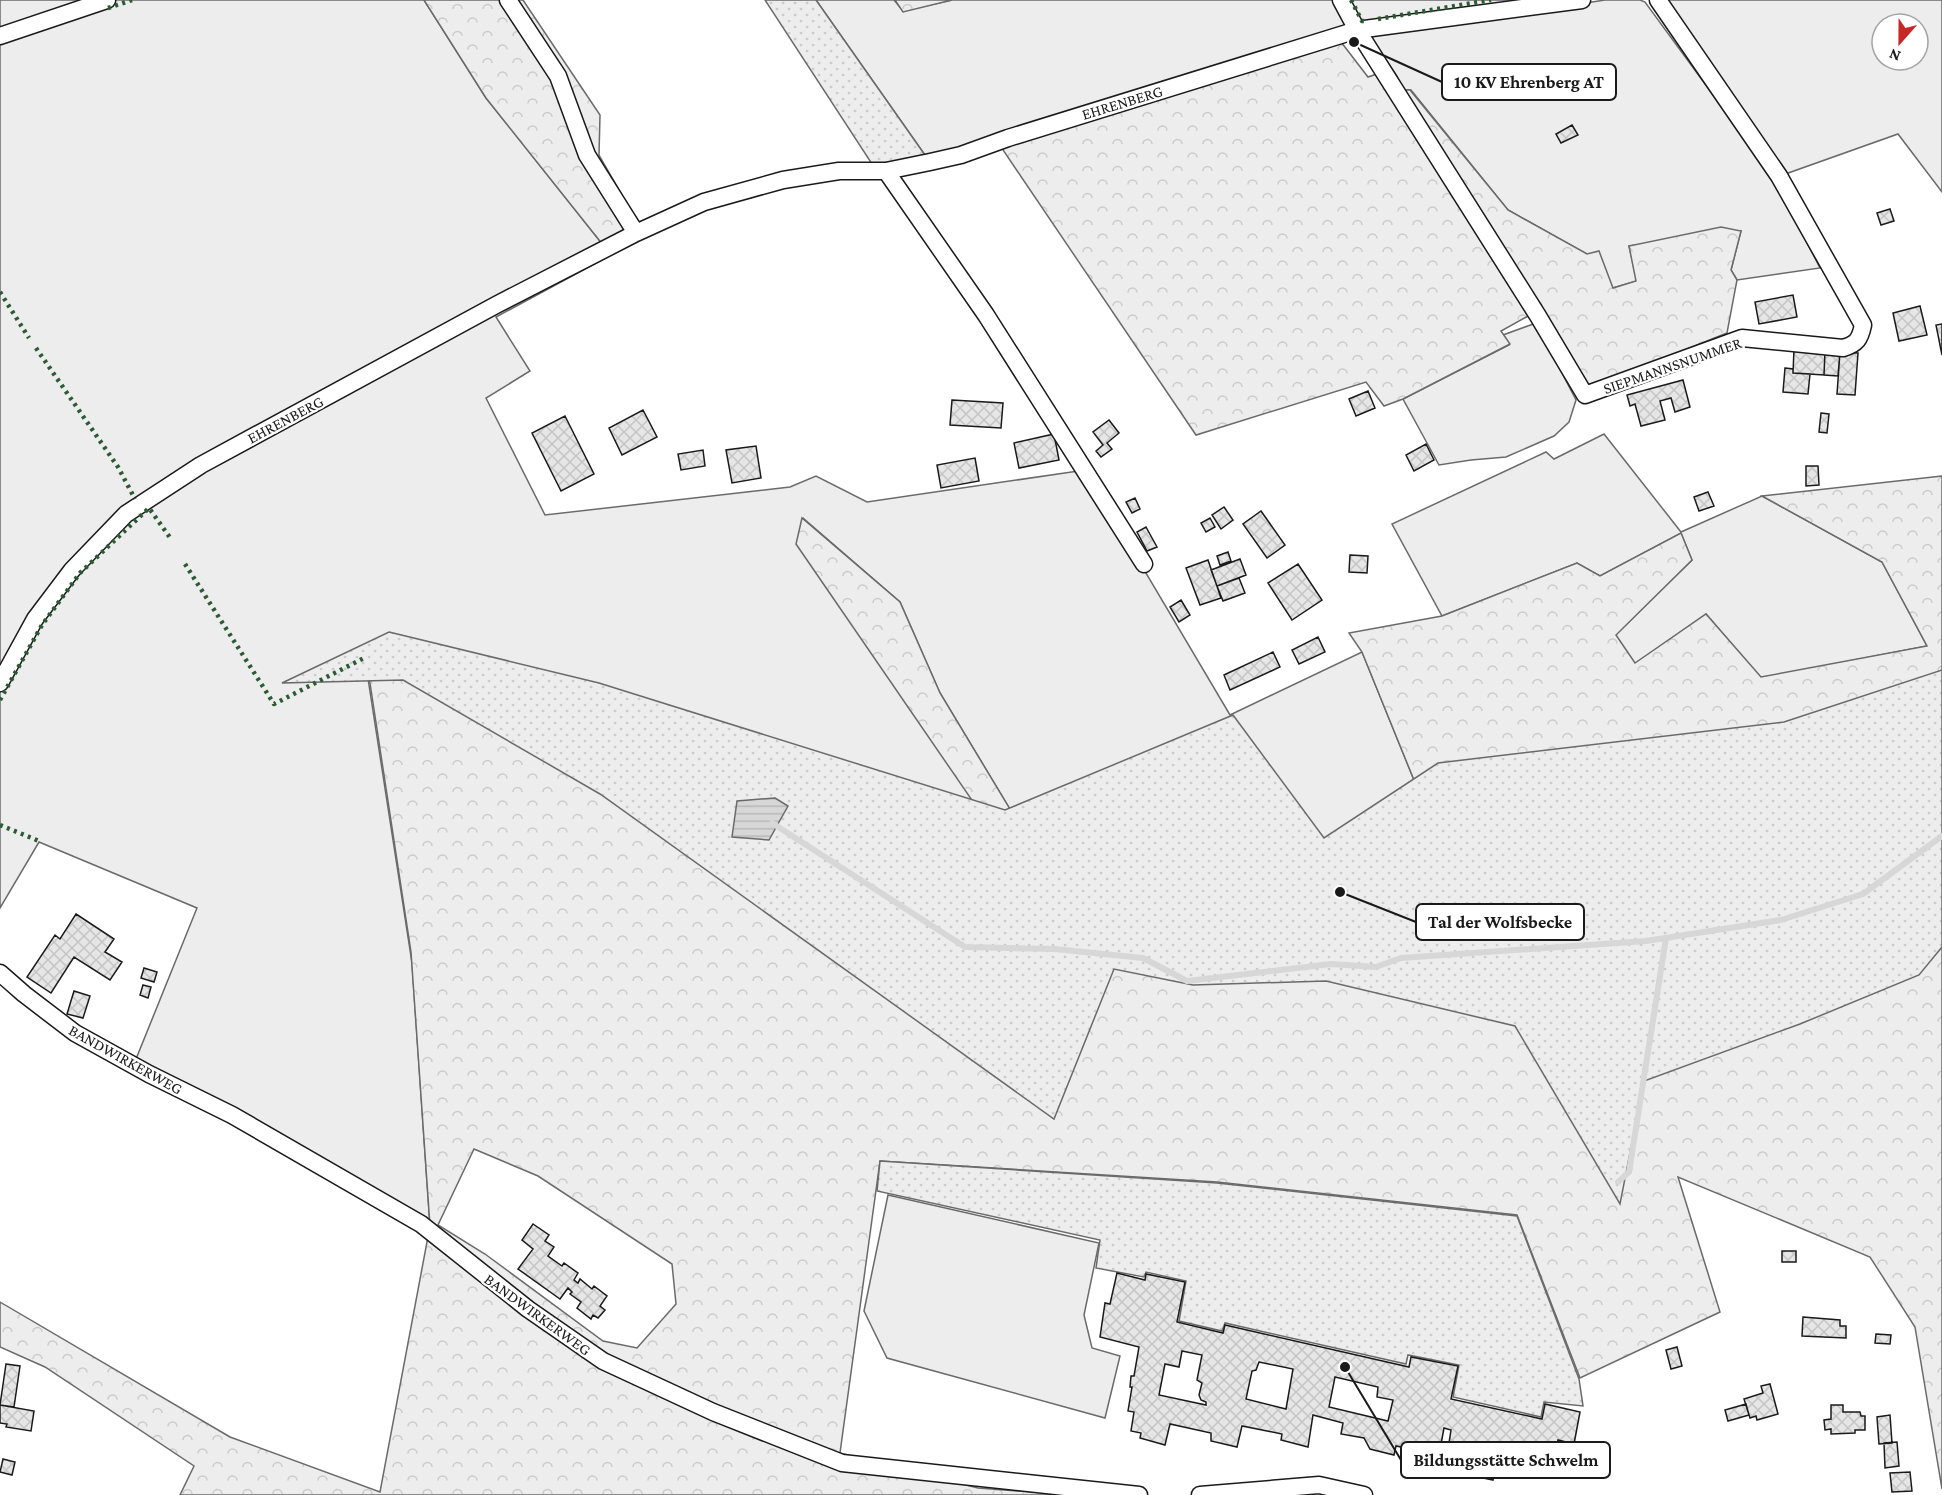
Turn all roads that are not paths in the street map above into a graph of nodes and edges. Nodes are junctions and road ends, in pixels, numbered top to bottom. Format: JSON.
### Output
{"nodes":[{"id":1,"x":107,"y":0,"type":"edge"},
{"id":2,"x":508,"y":0,"type":"edge"},
{"id":3,"x":1341,"y":0,"type":"edge"},
{"id":4,"x":1582,"y":0,"type":"edge"},
{"id":5,"x":1658,"y":0,"type":"edge"},
{"id":6,"x":1357,"y":30,"type":"junction"},
{"id":7,"x":0,"y":36,"type":"edge"},
{"id":8,"x":886,"y":171,"type":"junction"},
{"id":9,"x":636,"y":233,"type":"junction"},
{"id":10,"x":1144,"y":564,"type":"dead end"},
{"id":11,"x":0,"y":683,"type":"edge"},
{"id":12,"x":0,"y":973,"type":"edge"},
{"id":13,"x":1139,"y":1495,"type":"edge"},
{"id":14,"x":1200,"y":1495,"type":"edge"},
{"id":15,"x":1364,"y":1495,"type":"edge"}],
"edges":[{"from":1,"to":7,"type":"street"},
{"from":2,"to":9,"type":"street"},
{"from":3,"to":6,"type":"street"},
{"from":4,"to":6,"type":"street","name":"EHRENBERG"},
{"from":5,"to":6,"type":"street","name":"SIEPMANNSNUMMER"},
{"from":6,"to":8,"type":"street","name":"EHRENBERG"},
{"from":8,"to":9,"type":"street","name":"EHRENBERG"},
{"from":8,"to":10,"type":"street"},
{"from":9,"to":11,"type":"street","name":"EHRENBERG"},
{"from":12,"to":13,"type":"street","name":"BANDWIRKERWEG"},
{"from":14,"to":15,"type":"street"}]}
